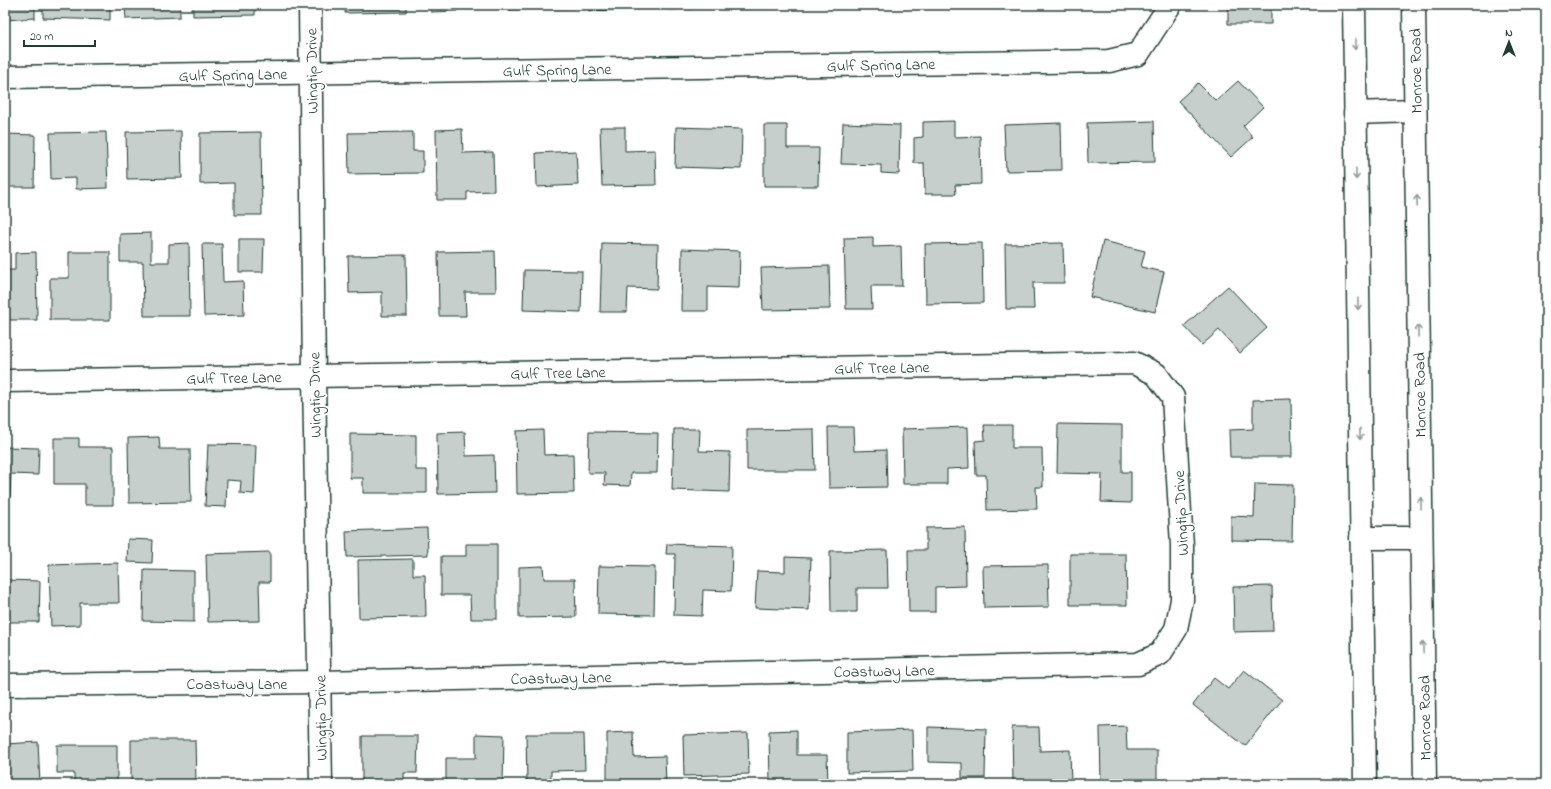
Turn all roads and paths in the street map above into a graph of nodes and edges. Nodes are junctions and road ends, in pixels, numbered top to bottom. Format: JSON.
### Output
{"nodes":[{"id":1,"x":310,"y":5,"type":"edge"},
{"id":2,"x":1170,"y":5,"type":"edge"},
{"id":3,"x":1354,"y":5,"type":"edge"},
{"id":4,"x":1414,"y":5,"type":"edge"},
{"id":5,"x":311,"y":73,"type":"junction"},
{"id":6,"x":5,"y":77,"type":"edge"},
{"id":7,"x":1415,"y":111,"type":"junction"},
{"id":8,"x":1355,"y":113,"type":"junction"},
{"id":9,"x":1112,"y":364,"type":"joint"},
{"id":10,"x":314,"y":376,"type":"junction"},
{"id":11,"x":5,"y":381,"type":"edge"},
{"id":12,"x":1361,"y":538,"type":"junction"},
{"id":13,"x":1422,"y":538,"type":"junction"},
{"id":14,"x":1116,"y":664,"type":"joint"},
{"id":15,"x":319,"y":682,"type":"junction"},
{"id":16,"x":5,"y":685,"type":"edge"},
{"id":17,"x":321,"y":784,"type":"edge"},
{"id":18,"x":1365,"y":784,"type":"edge"},
{"id":19,"x":1425,"y":784,"type":"edge"}],
"edges":[{"from":1,"to":5,"type":"street","name":"Wingtip Drive"},
{"from":2,"to":5,"type":"street","name":"Gulf Spring Lane"},
{"from":3,"to":8,"type":"street","one_way":true},
{"from":4,"to":7,"type":"street","name":"Monroe Road"},
{"from":5,"to":6,"type":"street","name":"Gulf Spring Lane"},
{"from":5,"to":10,"type":"street","name":"Wingtip Drive"},
{"from":7,"to":8,"type":"street"},
{"from":13,"to":7,"type":"street","name":"Monroe Road","one_way":true},
{"from":8,"to":12,"type":"street","one_way":true},
{"from":9,"to":10,"type":"street","name":"Gulf Tree Lane"},
{"from":9,"to":14,"type":"street","name":"Wingtip Drive"},
{"from":10,"to":11,"type":"street","name":"Gulf Tree Lane"},
{"from":10,"to":15,"type":"street","name":"Wingtip Drive"},
{"from":12,"to":13,"type":"street"},
{"from":12,"to":18,"type":"street"},
{"from":19,"to":13,"type":"street","name":"Monroe Road","one_way":true},
{"from":14,"to":15,"type":"street","name":"Coastway Lane"},
{"from":15,"to":16,"type":"street","name":"Coastway Lane"},
{"from":15,"to":17,"type":"street","name":"Wingtip Drive"}]}
